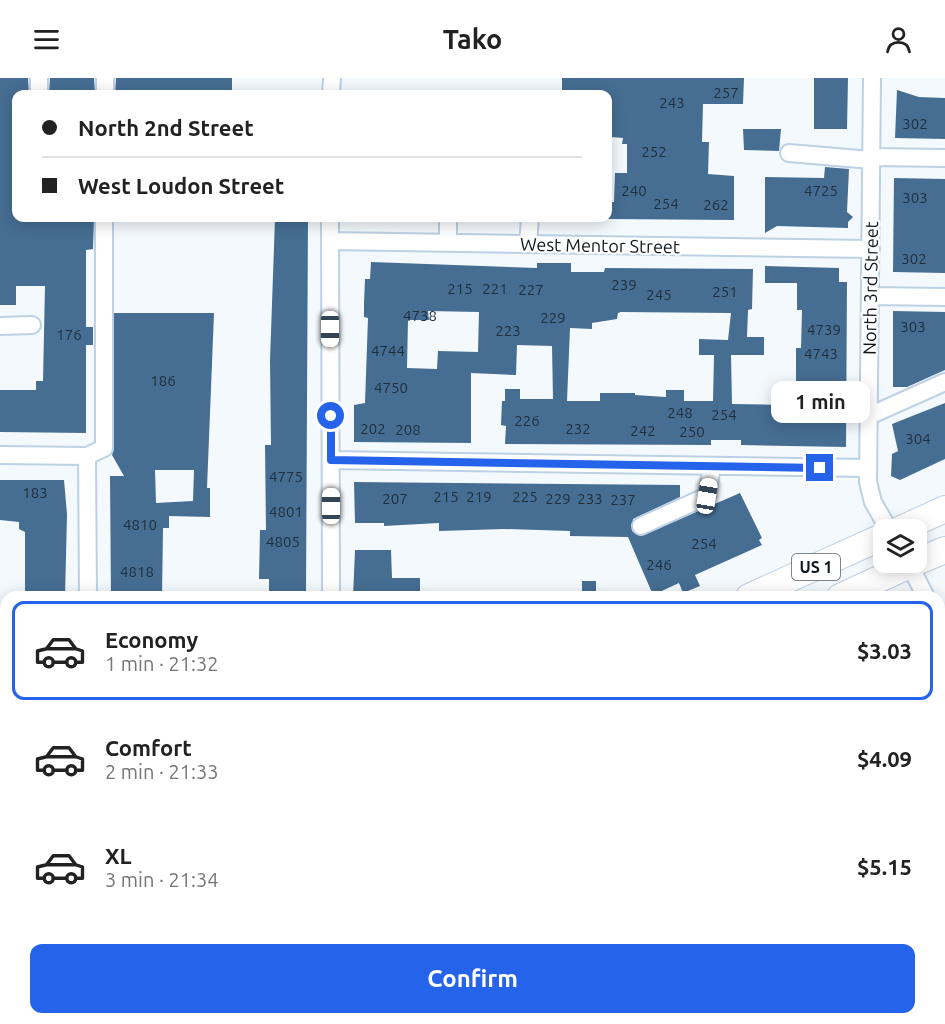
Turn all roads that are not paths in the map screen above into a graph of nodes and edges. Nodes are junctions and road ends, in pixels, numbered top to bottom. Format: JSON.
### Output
{"nodes":[{"id":1,"x":872,"y":78,"type":"edge"},
{"id":2,"x":789,"y":153,"type":"dead end"},
{"id":3,"x":872,"y":158,"type":"junction"},
{"id":4,"x":945,"y":158,"type":"edge"},
{"id":5,"x":104,"y":222,"type":"edge"},
{"id":6,"x":330,"y":222,"type":"edge"},
{"id":7,"x":448,"y":222,"type":"edge"},
{"id":8,"x":530,"y":222,"type":"edge"},
{"id":9,"x":330,"y":241,"type":"junction"},
{"id":10,"x":448,"y":243,"type":"junction"},
{"id":11,"x":528,"y":244,"type":"junction"},
{"id":12,"x":871,"y":249,"type":"junction"},
{"id":13,"x":870,"y":296,"type":"junction"},
{"id":14,"x":945,"y":297,"type":"edge"},
{"id":15,"x":32,"y":325,"type":"dead end"},
{"id":16,"x":0,"y":326,"type":"edge"},
{"id":17,"x":945,"y":382,"type":"edge"},
{"id":18,"x":869,"y":416,"type":"junction"},
{"id":19,"x":0,"y":455,"type":"edge"},
{"id":20,"x":87,"y":456,"type":"junction"},
{"id":21,"x":331,"y":460,"type":"junction"},
{"id":22,"x":712,"y":466,"type":"junction"},
{"id":23,"x":868,"y":468,"type":"junction"},
{"id":24,"x":945,"y":508,"type":"edge"},
{"id":25,"x":883,"y":519,"type":"edge"},
{"id":26,"x":922,"y":519,"type":"edge"},
{"id":27,"x":641,"y":526,"type":"dead end"},
{"id":28,"x":873,"y":541,"type":"edge"},
{"id":29,"x":945,"y":550,"type":"edge"},
{"id":30,"x":927,"y":557,"type":"edge"},
{"id":31,"x":892,"y":573,"type":"edge"},
{"id":32,"x":917,"y":573,"type":"edge"},
{"id":33,"x":88,"y":591,"type":"edge"},
{"id":34,"x":331,"y":591,"type":"edge"},
{"id":35,"x":762,"y":591,"type":"edge"},
{"id":36,"x":853,"y":591,"type":"edge"},
{"id":37,"x":924,"y":591,"type":"edge"}],
"edges":[{"from":1,"to":3,"type":"street","name":"North 3rd Street"},
{"from":2,"to":3,"type":"street"},
{"from":3,"to":4,"type":"street"},
{"from":3,"to":12,"type":"street","name":"North 3rd Street"},
{"from":5,"to":20,"type":"street"},
{"from":6,"to":9,"type":"street"},
{"from":7,"to":10,"type":"street"},
{"from":8,"to":11,"type":"street"},
{"from":9,"to":10,"type":"street","name":"West Mentor Street"},
{"from":9,"to":21,"type":"street"},
{"from":10,"to":11,"type":"street","name":"West Mentor Street"},
{"from":11,"to":12,"type":"street","name":"West Mentor Street"},
{"from":12,"to":13,"type":"street","name":"North 3rd Street"},
{"from":13,"to":14,"type":"street"},
{"from":13,"to":18,"type":"street","name":"North 3rd Street"},
{"from":15,"to":16,"type":"street"},
{"from":17,"to":18,"type":"street"},
{"from":18,"to":23,"type":"street","name":"North 3rd Street"},
{"from":19,"to":20,"type":"street"},
{"from":20,"to":33,"type":"street"},
{"from":21,"to":22,"type":"street"},
{"from":21,"to":34,"type":"street"},
{"from":22,"to":23,"type":"street"},
{"from":22,"to":27,"type":"street"},
{"from":23,"to":25,"type":"street","name":"North 3rd Street"},
{"from":24,"to":26,"type":"highway"},
{"from":28,"to":35,"type":"highway","number":"US 1"},
{"from":29,"to":30,"type":"highway","number":"US 1"},
{"from":31,"to":36,"type":"highway","number":"US 1"},
{"from":32,"to":37,"type":"street"}]}
